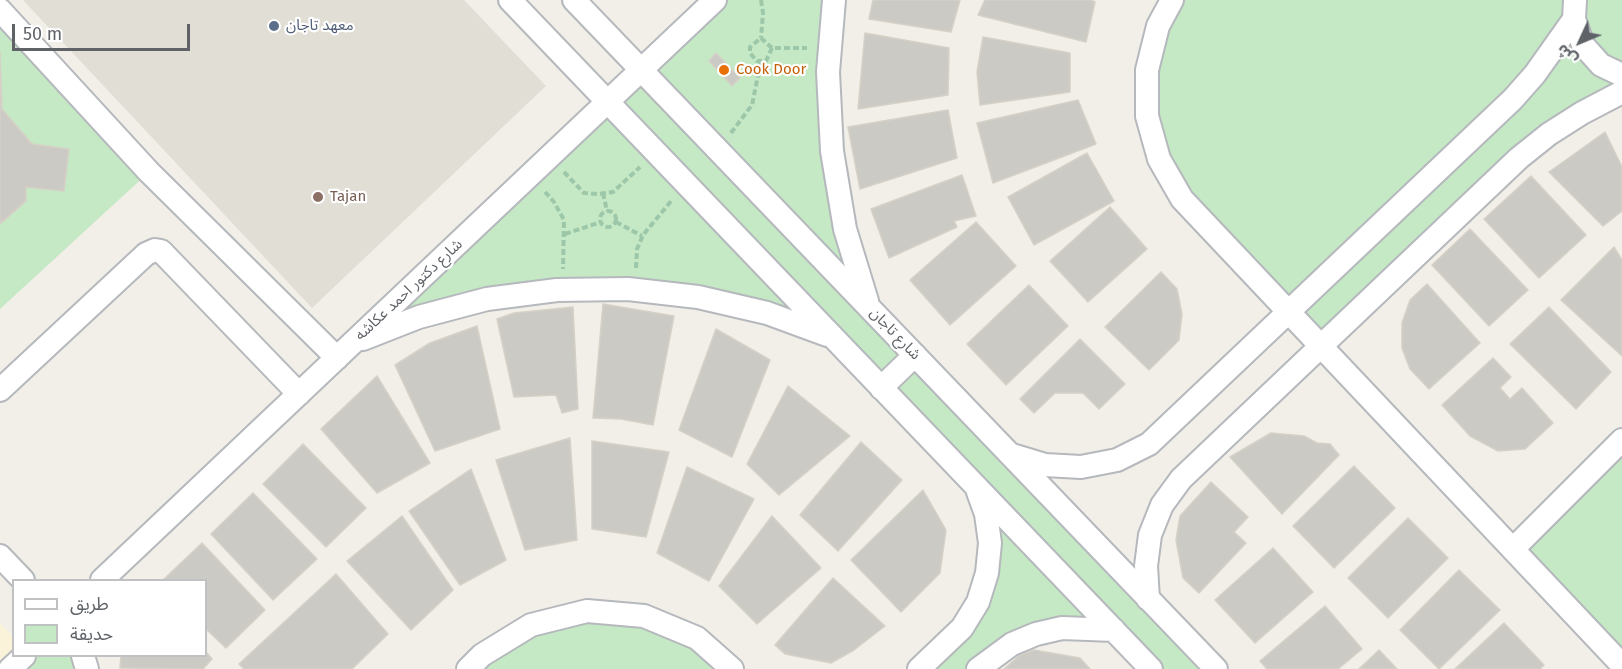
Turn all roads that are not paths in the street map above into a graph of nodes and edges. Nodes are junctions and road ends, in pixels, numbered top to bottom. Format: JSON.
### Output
{"nodes":[{"id":1,"x":510,"y":0,"type":"edge"},
{"id":2,"x":574,"y":0,"type":"edge"},
{"id":3,"x":715,"y":0,"type":"edge"},
{"id":4,"x":834,"y":0,"type":"edge"},
{"id":5,"x":1172,"y":0,"type":"edge"},
{"id":6,"x":1574,"y":7,"type":"edge"},
{"id":7,"x":0,"y":10,"type":"edge"},
{"id":8,"x":642,"y":71,"type":"junction"},
{"id":9,"x":1622,"y":75,"type":"edge"},
{"id":10,"x":1622,"y":92,"type":"edge"},
{"id":11,"x":608,"y":103,"type":"junction"},
{"id":12,"x":868,"y":306,"type":"junction"},
{"id":13,"x":1288,"y":312,"type":"junction"},
{"id":14,"x":833,"y":337,"type":"junction"},
{"id":15,"x":353,"y":342,"type":"junction"},
{"id":16,"x":1321,"y":346,"type":"junction"},
{"id":17,"x":915,"y":355,"type":"junction"},
{"id":18,"x":337,"y":358,"type":"junction"},
{"id":19,"x":881,"y":388,"type":"junction"},
{"id":20,"x":0,"y":390,"type":"edge"},
{"id":21,"x":299,"y":394,"type":"junction"},
{"id":22,"x":1622,"y":440,"type":"edge"},
{"id":23,"x":1010,"y":454,"type":"junction"},
{"id":24,"x":975,"y":485,"type":"junction"},
{"id":25,"x":1513,"y":549,"type":"junction"},
{"id":26,"x":0,"y":556,"type":"edge"},
{"id":27,"x":22,"y":579,"type":"edge"},
{"id":28,"x":103,"y":579,"type":"edge"},
{"id":29,"x":1149,"y":599,"type":"junction"},
{"id":30,"x":1114,"y":630,"type":"junction"},
{"id":31,"x":23,"y":657,"type":"edge"},
{"id":32,"x":1622,"y":664,"type":"edge"},
{"id":33,"x":10,"y":669,"type":"edge"},
{"id":34,"x":468,"y":669,"type":"edge"},
{"id":35,"x":732,"y":669,"type":"edge"},
{"id":36,"x":919,"y":669,"type":"edge"},
{"id":37,"x":978,"y":669,"type":"edge"},
{"id":38,"x":1151,"y":669,"type":"edge"},
{"id":39,"x":1216,"y":669,"type":"edge"}],
"edges":[{"from":1,"to":11,"type":"street"},
{"from":2,"to":8,"type":"street","name":"شارع تاجان"},
{"from":3,"to":8,"type":"street","name":"شارع دكتور احمد عكاشه"},
{"from":4,"to":12,"type":"street"},
{"from":5,"to":13,"type":"street"},
{"from":6,"to":9,"type":"street"},
{"from":6,"to":13,"type":"street"},
{"from":7,"to":18,"type":"street"},
{"from":8,"to":11,"type":"street","name":"شارع دكتور احمد عكاشه"},
{"from":8,"to":12,"type":"street","name":"شارع تاجان"},
{"from":10,"to":16,"type":"street"},
{"from":11,"to":14,"type":"street"},
{"from":11,"to":15,"type":"street","name":"شارع دكتور احمد عكاشه"},
{"from":12,"to":17,"type":"street","name":"شارع تاجان"},
{"from":13,"to":16,"type":"street"},
{"from":13,"to":23,"type":"street"},
{"from":14,"to":15,"type":"street"},
{"from":14,"to":19,"type":"street"},
{"from":15,"to":18,"type":"street","name":"شارع دكتور احمد عكاشه"},
{"from":16,"to":25,"type":"street"},
{"from":16,"to":29,"type":"street"},
{"from":17,"to":19,"type":"street"},
{"from":17,"to":23,"type":"street","name":"شارع تاجان"},
{"from":18,"to":21,"type":"street","name":"شارع دكتور احمد عكاشه"},
{"from":19,"to":24,"type":"street"},
{"from":20,"to":21,"type":"street"},
{"from":21,"to":28,"type":"street","name":"شارع دكتور احمد عكاشه"},
{"from":22,"to":25,"type":"street"},
{"from":23,"to":29,"type":"street","name":"شارع تاجان"},
{"from":24,"to":30,"type":"street"},
{"from":24,"to":36,"type":"street"},
{"from":25,"to":32,"type":"street"},
{"from":26,"to":27,"type":"street"},
{"from":29,"to":39,"type":"street","name":"شارع تاجان"},
{"from":30,"to":37,"type":"street"},
{"from":30,"to":38,"type":"street"},
{"from":31,"to":33,"type":"street"},
{"from":34,"to":35,"type":"street"}]}
